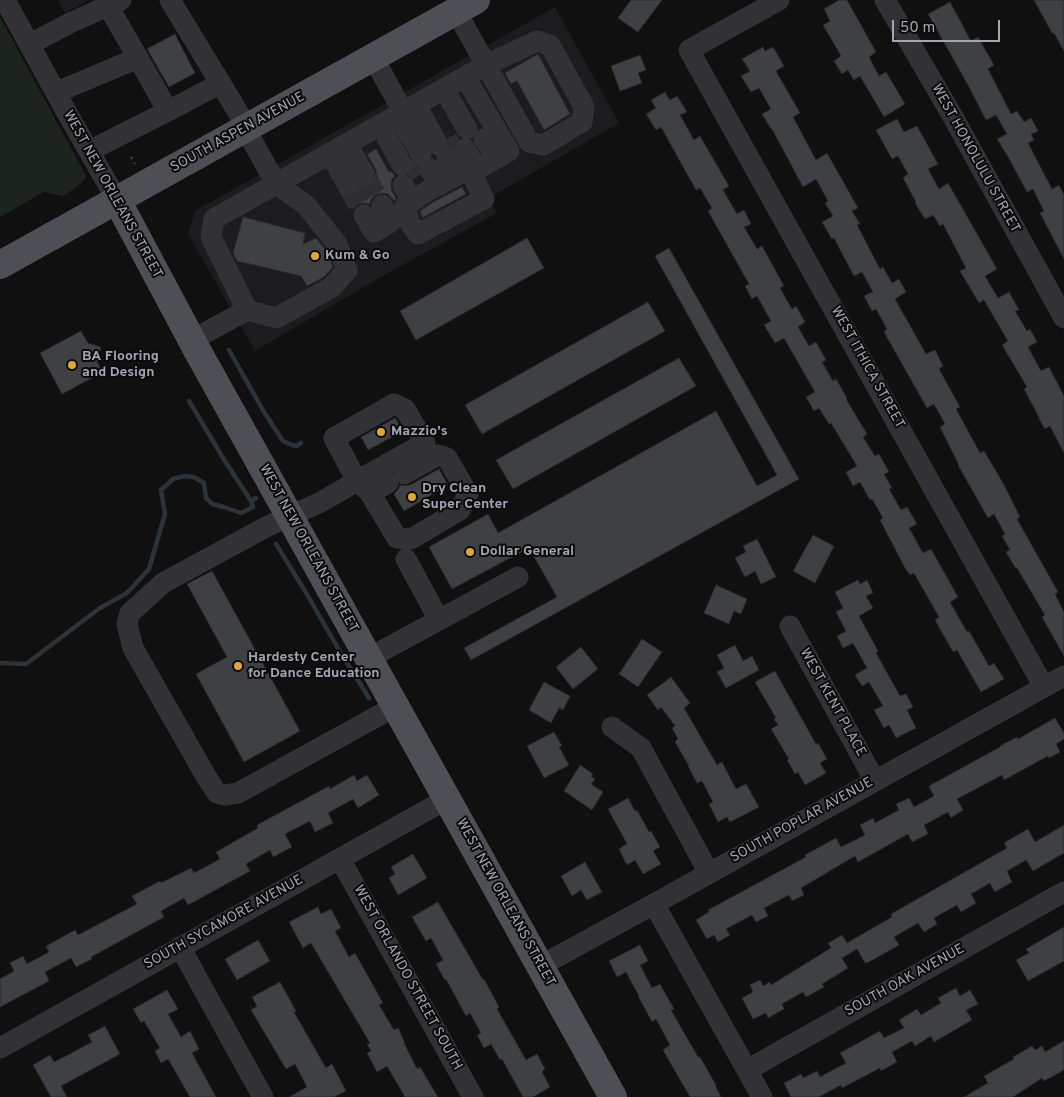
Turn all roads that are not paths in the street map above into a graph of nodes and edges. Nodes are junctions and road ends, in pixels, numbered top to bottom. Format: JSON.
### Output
{"nodes":[{"id":1,"x":5,"y":0,"type":"edge"},
{"id":2,"x":170,"y":0,"type":"edge"},
{"id":3,"x":779,"y":0,"type":"edge"},
{"id":4,"x":885,"y":0,"type":"edge"},
{"id":5,"x":115,"y":3,"type":"edge"},
{"id":6,"x":466,"y":5,"type":"edge"},
{"id":7,"x":30,"y":44,"type":"junction"},
{"id":8,"x":374,"y":57,"type":"junction"},
{"id":9,"x":138,"y":58,"type":"junction"},
{"id":10,"x":486,"y":65,"type":"junction"},
{"id":11,"x":221,"y":83,"type":"junction"},
{"id":12,"x":57,"y":92,"type":"junction"},
{"id":13,"x":416,"y":105,"type":"junction"},
{"id":14,"x":168,"y":111,"type":"junction"},
{"id":15,"x":246,"y":128,"type":"junction"},
{"id":16,"x":338,"y":149,"type":"junction"},
{"id":17,"x":88,"y":151,"type":"junction"},
{"id":18,"x":444,"y":163,"type":"junction"},
{"id":19,"x":356,"y":181,"type":"tunnel mouth"},
{"id":20,"x":276,"y":184,"type":"junction"},
{"id":21,"x":117,"y":200,"type":"junction"},
{"id":22,"x":375,"y":215,"type":"tunnel mouth"},
{"id":23,"x":410,"y":223,"type":"junction"},
{"id":24,"x":0,"y":265,"type":"edge"},
{"id":25,"x":1061,"y":307,"type":"edge"},
{"id":26,"x":248,"y":310,"type":"junction"},
{"id":27,"x":192,"y":340,"type":"junction"},
{"id":28,"x":380,"y":483,"type":"junction"},
{"id":29,"x":290,"y":516,"type":"junction"},
{"id":30,"x":406,"y":559,"type":"dead end"},
{"id":31,"x":518,"y":577,"type":"dead end"},
{"id":32,"x":439,"y":620,"type":"junction"},
{"id":33,"x":790,"y":626,"type":"dead end"},
{"id":34,"x":369,"y":658,"type":"junction"},
{"id":35,"x":1064,"y":676,"type":"edge"},
{"id":36,"x":1044,"y":687,"type":"junction"},
{"id":37,"x":396,"y":706,"type":"junction"},
{"id":38,"x":612,"y":727,"type":"dead end"},
{"id":39,"x":875,"y":781,"type":"junction"},
{"id":40,"x":447,"y":799,"type":"junction"},
{"id":41,"x":340,"y":858,"type":"junction"},
{"id":42,"x":709,"y":873,"type":"junction"},
{"id":43,"x":1064,"y":892,"type":"edge"},
{"id":44,"x":654,"y":904,"type":"junction"},
{"id":45,"x":180,"y":948,"type":"junction"},
{"id":46,"x":540,"y":966,"type":"junction"},
{"id":47,"x":0,"y":1048,"type":"edge"},
{"id":48,"x":747,"y":1070,"type":"junction"},
{"id":49,"x":263,"y":1097,"type":"edge"},
{"id":50,"x":474,"y":1097,"type":"edge"},
{"id":51,"x":613,"y":1097,"type":"edge"},
{"id":52,"x":762,"y":1097,"type":"edge"}],
"edges":[{"from":1,"to":7,"type":"street","name":"WEST NEW ORLEANS STREET"},
{"from":2,"to":11,"type":"street"},
{"from":3,"to":36,"type":"street","name":"WEST ITHICA STREET"},
{"from":4,"to":25,"type":"street","name":"WEST HONOLULU STREET"},
{"from":5,"to":7,"type":"street"},
{"from":5,"to":9,"type":"street"},
{"from":6,"to":8,"type":"main road","name":"SOUTH ASPEN AVENUE"},
{"from":6,"to":10,"type":"street"},
{"from":7,"to":12,"type":"street","name":"WEST NEW ORLEANS STREET"},
{"from":8,"to":13,"type":"street"},
{"from":8,"to":15,"type":"main road","name":"SOUTH ASPEN AVENUE"},
{"from":9,"to":12,"type":"street"},
{"from":9,"to":14,"type":"street"},
{"from":10,"to":10,"type":"street"},
{"from":10,"to":13,"type":"street"},
{"from":11,"to":14,"type":"street"},
{"from":11,"to":15,"type":"street"},
{"from":12,"to":17,"type":"street","name":"WEST NEW ORLEANS STREET"},
{"from":13,"to":16,"type":"street"},
{"from":13,"to":18,"type":"street"},
{"from":13,"to":18,"type":"street"},
{"from":13,"to":18,"type":"street"},
{"from":13,"to":18,"type":"street"},
{"from":13,"to":18,"type":"street"},
{"from":14,"to":17,"type":"street"},
{"from":15,"to":20,"type":"street"},
{"from":15,"to":21,"type":"main road","name":"SOUTH ASPEN AVENUE"},
{"from":16,"to":19,"type":"street"},
{"from":16,"to":20,"type":"street"},
{"from":17,"to":21,"type":"street","name":"WEST NEW ORLEANS STREET"},
{"from":18,"to":23,"type":"street"},
{"from":18,"to":23,"type":"street"},
{"from":20,"to":26,"type":"street"},
{"from":20,"to":26,"type":"street"},
{"from":21,"to":24,"type":"main road","name":"SOUTH ASPEN AVENUE"},
{"from":21,"to":27,"type":"main road","name":"WEST NEW ORLEANS STREET"},
{"from":22,"to":23,"type":"street"},
{"from":26,"to":27,"type":"street"},
{"from":27,"to":29,"type":"main road","name":"WEST NEW ORLEANS STREET"},
{"from":28,"to":28,"type":"street"},
{"from":28,"to":28,"type":"street"},
{"from":28,"to":29,"type":"street"},
{"from":29,"to":34,"type":"main road","name":"WEST NEW ORLEANS STREET"},
{"from":29,"to":37,"type":"street"},
{"from":30,"to":32,"type":"street"},
{"from":31,"to":32,"type":"street"},
{"from":32,"to":34,"type":"street"},
{"from":33,"to":39,"type":"street","name":"WEST KENT PLACE"},
{"from":34,"to":37,"type":"main road","name":"WEST NEW ORLEANS STREET"},
{"from":35,"to":36,"type":"street","name":"SOUTH POPLAR AVENUE"},
{"from":36,"to":39,"type":"street","name":"SOUTH POPLAR AVENUE"},
{"from":37,"to":40,"type":"main road","name":"WEST NEW ORLEANS STREET"},
{"from":38,"to":42,"type":"street"},
{"from":39,"to":42,"type":"street","name":"SOUTH POPLAR AVENUE"},
{"from":40,"to":41,"type":"street","name":"SOUTH SYCAMORE AVENUE"},
{"from":40,"to":46,"type":"main road","name":"WEST NEW ORLEANS STREET"},
{"from":41,"to":45,"type":"street","name":"SOUTH SYCAMORE AVENUE"},
{"from":41,"to":50,"type":"street","name":"WEST ORLANDO STREET SOUTH"},
{"from":42,"to":44,"type":"street","name":"SOUTH POPLAR AVENUE"},
{"from":43,"to":48,"type":"street","name":"SOUTH OAK AVENUE"},
{"from":44,"to":46,"type":"street","name":"SOUTH POPLAR AVENUE"},
{"from":44,"to":48,"type":"street"},
{"from":45,"to":47,"type":"street","name":"SOUTH SYCAMORE AVENUE"},
{"from":45,"to":49,"type":"street"},
{"from":46,"to":51,"type":"main road","name":"WEST NEW ORLEANS STREET"},
{"from":48,"to":52,"type":"street"}]}
